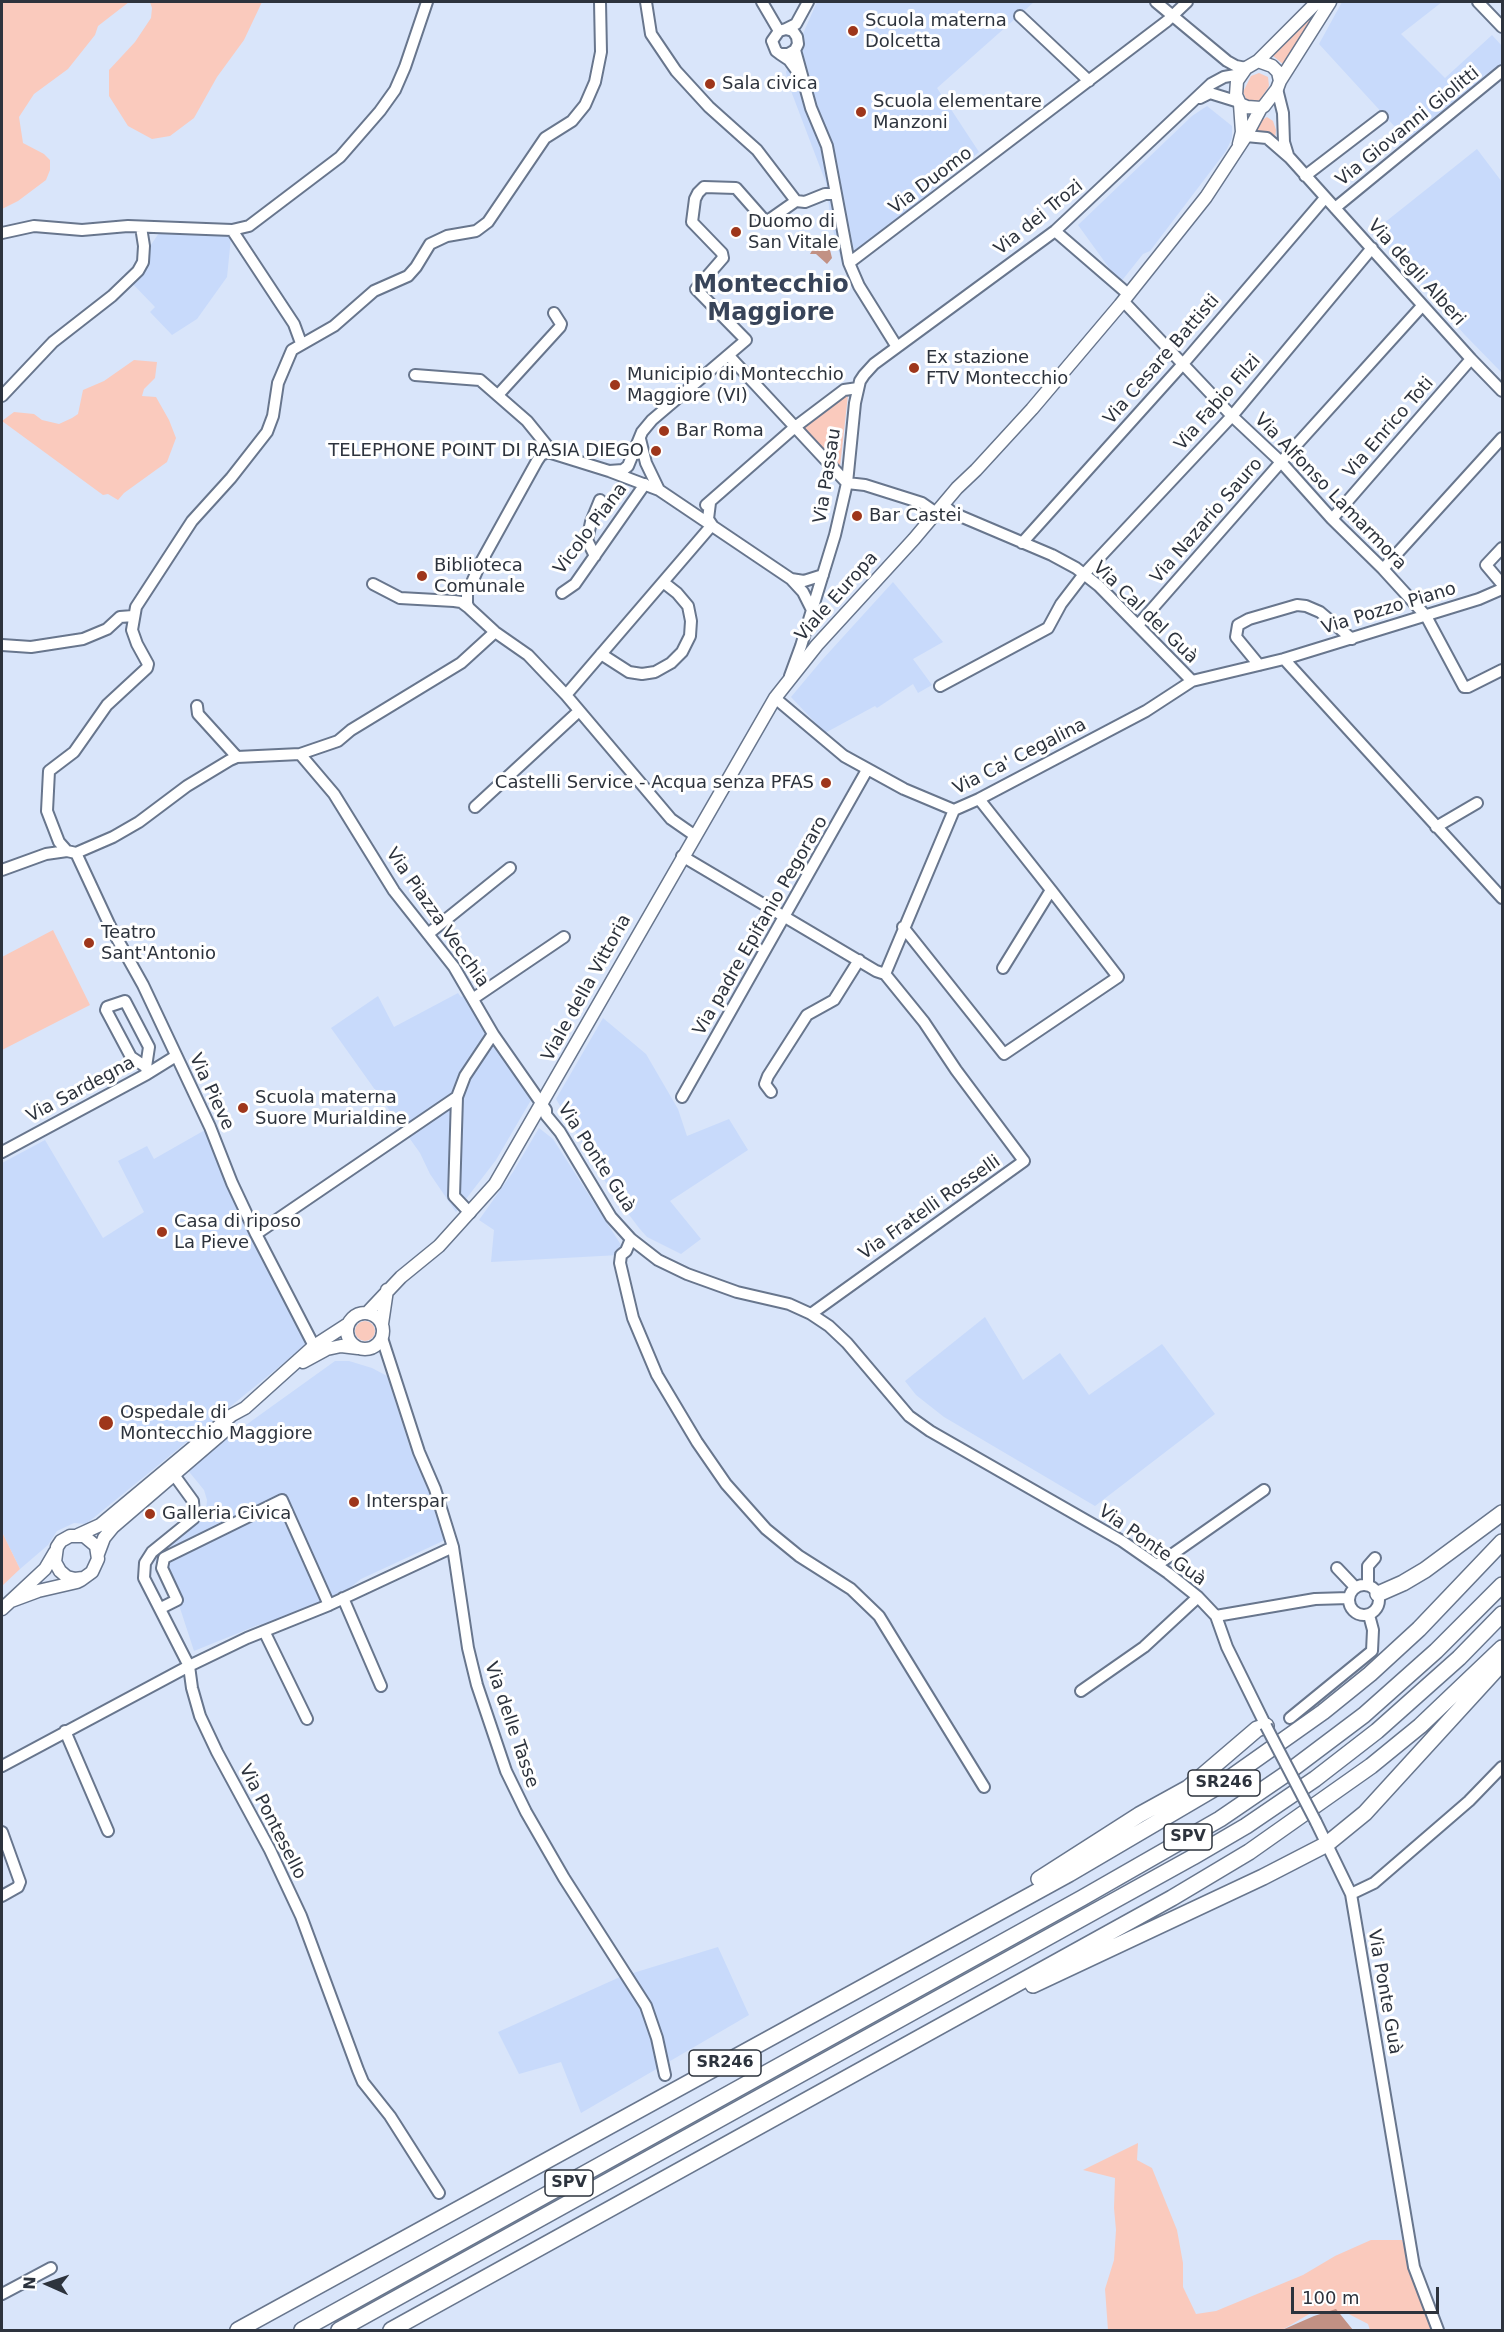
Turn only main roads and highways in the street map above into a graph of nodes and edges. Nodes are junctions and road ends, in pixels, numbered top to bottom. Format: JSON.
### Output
{"nodes":[{"id":1,"x":1317,"y":2,"type":"edge"},
{"id":2,"x":1330,"y":2,"type":"edge"},
{"id":3,"x":1258,"y":61,"type":"junction"},
{"id":4,"x":1279,"y":85,"type":"junction"},
{"id":5,"x":1239,"y":103,"type":"junction"},
{"id":6,"x":1263,"y":107,"type":"junction"},
{"id":7,"x":1243,"y":141,"type":"junction"},
{"id":8,"x":788,"y":681,"type":"joint"},
{"id":9,"x":387,"y":1290,"type":"junction"},
{"id":10,"x":367,"y":1313,"type":"junction"},
{"id":11,"x":348,"y":1324,"type":"junction"},
{"id":12,"x":382,"y":1324,"type":"junction"},
{"id":13,"x":358,"y":1348,"type":"junction"},
{"id":14,"x":291,"y":1368,"type":"junction"},
{"id":15,"x":245,"y":1408,"type":"junction"},
{"id":16,"x":1503,"y":1513,"type":"edge"},
{"id":17,"x":78,"y":1535,"type":"junction"},
{"id":18,"x":1503,"y":1542,"type":"edge"},
{"id":19,"x":55,"y":1552,"type":"junction"},
{"id":20,"x":98,"y":1554,"type":"junction"},
{"id":21,"x":83,"y":1578,"type":"junction"},
{"id":22,"x":1503,"y":1584,"type":"edge"},
{"id":23,"x":1373,"y":1589,"type":"road end"},
{"id":24,"x":6,"y":1605,"type":"edge"},
{"id":25,"x":1503,"y":1614,"type":"edge"},
{"id":26,"x":1503,"y":1648,"type":"edge"},
{"id":27,"x":1503,"y":1663,"type":"edge"},
{"id":28,"x":1266,"y":1726,"type":"road end"},
{"id":29,"x":903,"y":1964,"type":"junction"},
{"id":30,"x":936,"y":2029,"type":"junction"},
{"id":31,"x":238,"y":2331,"type":"edge"},
{"id":32,"x":302,"y":2331,"type":"edge"},
{"id":33,"x":339,"y":2331,"type":"edge"},
{"id":34,"x":391,"y":2331,"type":"edge"}],
"edges":[{"from":1,"to":3,"type":"main road"},
{"from":2,"to":4,"type":"main road","name":"Viale Europa"},
{"from":3,"to":4,"type":"main road"},
{"from":3,"to":5,"type":"main road","name":"Viale Europa"},
{"from":4,"to":6,"type":"main road","name":"Viale Europa"},
{"from":5,"to":6,"type":"main road"},
{"from":5,"to":7,"type":"main road","name":"Viale Europa"},
{"from":6,"to":7,"type":"main road","name":"Viale Europa"},
{"from":7,"to":8,"type":"main road","name":"Viale Europa"},
{"from":8,"to":9,"type":"main road","name":"Viale della Vittoria"},
{"from":9,"to":10,"type":"main road","name":"Viale della Vittoria"},
{"from":9,"to":12,"type":"main road"},
{"from":10,"to":11,"type":"main road","name":"Viale della Vittoria"},
{"from":10,"to":12,"type":"main road"},
{"from":11,"to":13,"type":"main road"},
{"from":11,"to":14,"type":"main road","name":"Viale della Vittoria"},
{"from":12,"to":13,"type":"main road"},
{"from":13,"to":14,"type":"main road"},
{"from":14,"to":15,"type":"main road"},
{"from":15,"to":17,"type":"main road"},
{"from":15,"to":20,"type":"main road"},
{"from":16,"to":23,"type":"highway"},
{"from":17,"to":19,"type":"main road"},
{"from":17,"to":20,"type":"main road"},
{"from":18,"to":29,"type":"highway","number":"SR246"},
{"from":19,"to":21,"type":"main road"},
{"from":19,"to":24,"type":"main road"},
{"from":20,"to":21,"type":"main road"},
{"from":21,"to":24,"type":"main road"},
{"from":22,"to":32,"type":"highway","number":"SPV"},
{"from":25,"to":33,"type":"highway","number":"SPV"},
{"from":26,"to":30,"type":"highway"},
{"from":27,"to":30,"type":"highway"},
{"from":28,"to":29,"type":"highway"},
{"from":29,"to":31,"type":"highway","number":"SR246"},
{"from":30,"to":34,"type":"highway"}]}
